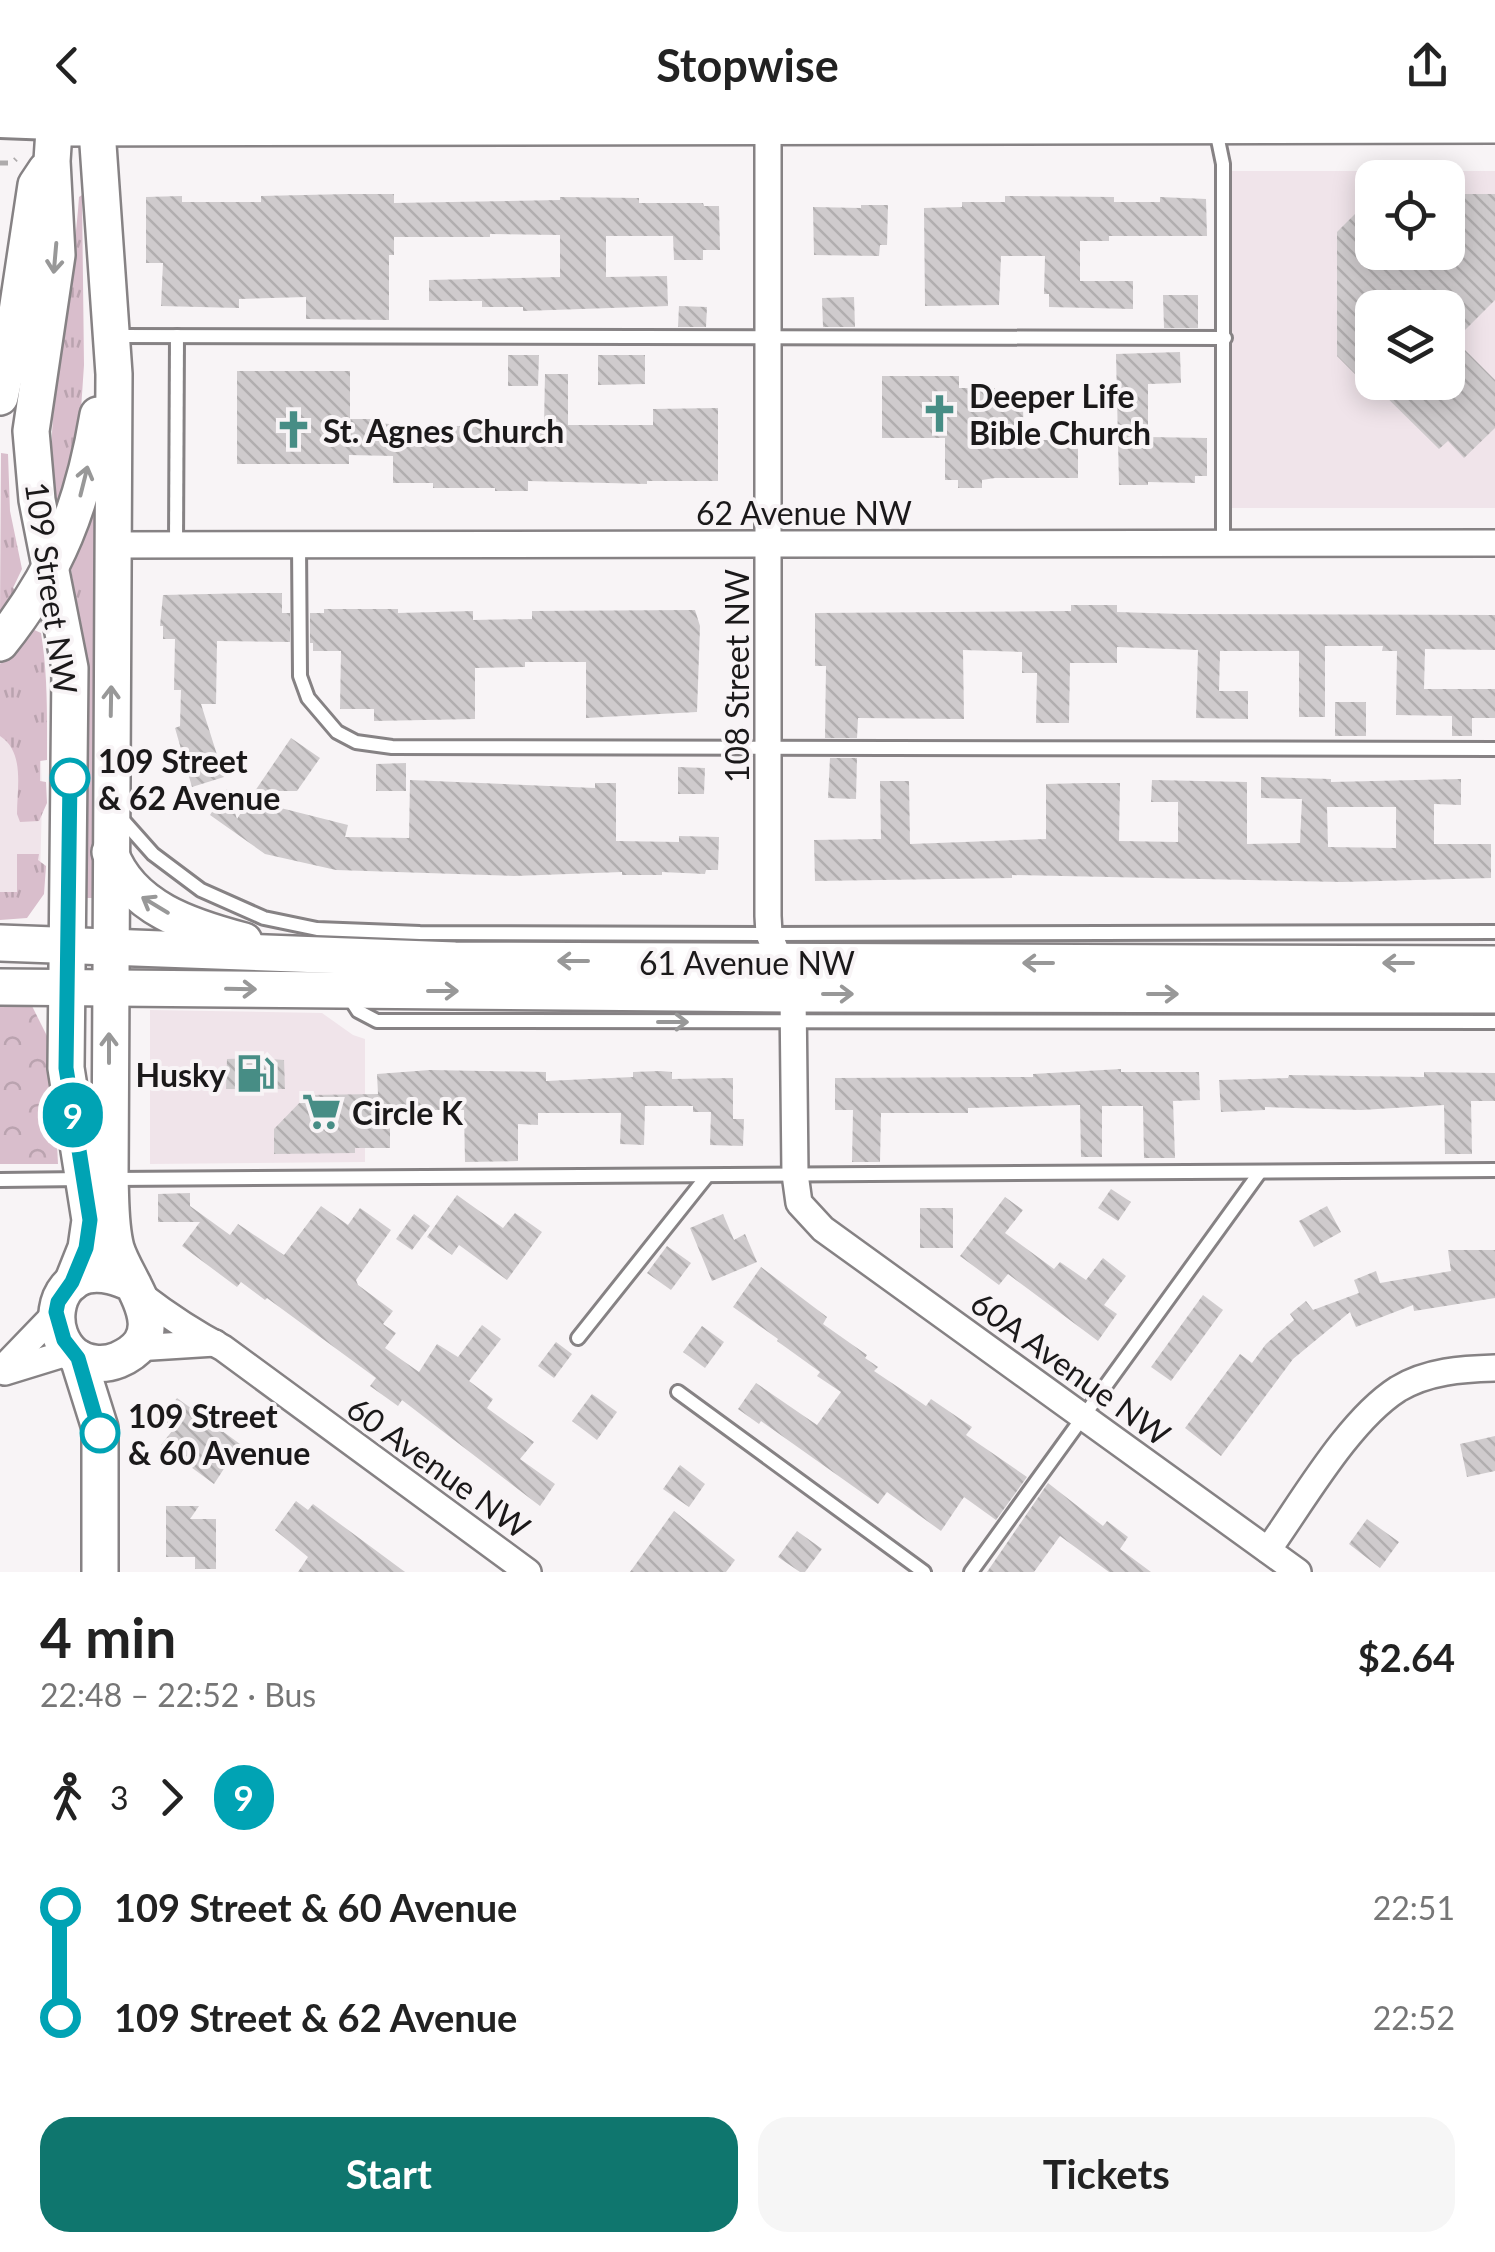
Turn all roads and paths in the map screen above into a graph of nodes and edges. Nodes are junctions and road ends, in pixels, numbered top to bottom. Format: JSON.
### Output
{"nodes":[{"id":1,"x":1216,"y":130,"type":"edge"},
{"id":2,"x":1495,"y":130,"type":"edge"},
{"id":3,"x":0,"y":131,"type":"edge"},
{"id":4,"x":768,"y":131,"type":"edge"},
{"id":5,"x":97,"y":132,"type":"edge"},
{"id":6,"x":53,"y":141,"type":"edge"},
{"id":7,"x":16,"y":158,"type":"dead end"},
{"id":8,"x":0,"y":163,"type":"edge"},
{"id":9,"x":112,"y":336,"type":"junction"},
{"id":10,"x":177,"y":336,"type":"junction"},
{"id":11,"x":768,"y":338,"type":"junction"},
{"id":12,"x":1225,"y":338,"type":"junction"},
{"id":13,"x":0,"y":396,"type":"edge"},
{"id":14,"x":1495,"y":543,"type":"edge"},
{"id":15,"x":299,"y":544,"type":"junction"},
{"id":16,"x":769,"y":544,"type":"junction"},
{"id":17,"x":113,"y":545,"type":"junction"},
{"id":18,"x":176,"y":545,"type":"junction"},
{"id":19,"x":1223,"y":545,"type":"junction"},
{"id":20,"x":50,"y":572,"type":"junction"},
{"id":21,"x":0,"y":643,"type":"edge"},
{"id":22,"x":1495,"y":749,"type":"edge"},
{"id":23,"x":768,"y":750,"type":"junction"},
{"id":24,"x":110,"y":798,"type":"junction"},
{"id":25,"x":110,"y":852,"type":"junction"},
{"id":26,"x":1495,"y":932,"type":"edge"},
{"id":27,"x":0,"y":943,"type":"edge"},
{"id":28,"x":69,"y":946,"type":"junction"},
{"id":29,"x":110,"y":948,"type":"junction"},
{"id":30,"x":1495,"y":964,"type":"edge"},
{"id":31,"x":346,"y":974,"type":"junction"},
{"id":32,"x":784,"y":978,"type":"junction"},
{"id":33,"x":0,"y":987,"type":"edge"},
{"id":34,"x":68,"y":987,"type":"junction"},
{"id":35,"x":108,"y":987,"type":"junction"},
{"id":36,"x":1495,"y":995,"type":"edge"},
{"id":37,"x":1495,"y":1022,"type":"edge"},
{"id":38,"x":1495,"y":1170,"type":"edge"},
{"id":39,"x":1260,"y":1172,"type":"junction"},
{"id":40,"x":795,"y":1174,"type":"junction"},
{"id":41,"x":707,"y":1176,"type":"junction"},
{"id":42,"x":96,"y":1179,"type":"junction"},
{"id":43,"x":0,"y":1180,"type":"edge"},
{"id":44,"x":807,"y":1215,"type":"joint"},
{"id":45,"x":137,"y":1290,"type":"junction"},
{"id":46,"x":64,"y":1298,"type":"junction"},
{"id":47,"x":578,"y":1338,"type":"dead end"},
{"id":48,"x":215,"y":1344,"type":"junction"},
{"id":49,"x":132,"y":1351,"type":"junction"},
{"id":50,"x":74,"y":1355,"type":"junction"},
{"id":51,"x":1495,"y":1368,"type":"edge"},
{"id":52,"x":0,"y":1372,"type":"edge"},
{"id":53,"x":678,"y":1392,"type":"dead end"},
{"id":54,"x":1084,"y":1418,"type":"junction"},
{"id":55,"x":100,"y":1428,"type":"junction"},
{"id":56,"x":1268,"y":1550,"type":"junction"},
{"id":57,"x":502,"y":1563,"type":"edge"},
{"id":58,"x":100,"y":1572,"type":"edge"},
{"id":59,"x":528,"y":1572,"type":"edge"},
{"id":60,"x":924,"y":1572,"type":"edge"},
{"id":61,"x":971,"y":1572,"type":"edge"},
{"id":62,"x":1298,"y":1572,"type":"edge"}],
"edges":[{"from":1,"to":2,"type":"street"},
{"from":1,"to":4,"type":"street"},
{"from":1,"to":12,"type":"lane"},
{"from":3,"to":6,"type":"lane"},
{"from":4,"to":5,"type":"street"},
{"from":4,"to":11,"type":"street","name":"108 Street NW"},
{"from":5,"to":6,"type":"street"},
{"from":5,"to":9,"type":"main road","name":"109 Street NW"},
{"from":6,"to":13,"type":"main road"},
{"from":6,"to":20,"type":"main road","name":"109 Street NW","one_way":true},
{"from":7,"to":8,"type":"path"},
{"from":9,"to":10,"type":"lane"},
{"from":9,"to":17,"type":"main road","name":"109 Street NW"},
{"from":20,"to":9,"type":"main road","one_way":true},
{"from":10,"to":11,"type":"lane"},
{"from":10,"to":18,"type":"lane"},
{"from":11,"to":12,"type":"lane"},
{"from":11,"to":16,"type":"street","name":"108 Street NW"},
{"from":12,"to":19,"type":"lane"},
{"from":14,"to":19,"type":"street","name":"62 Avenue NW"},
{"from":15,"to":16,"type":"street","name":"62 Avenue NW"},
{"from":15,"to":18,"type":"street","name":"62 Avenue NW"},
{"from":15,"to":23,"type":"lane"},
{"from":16,"to":19,"type":"street","name":"62 Avenue NW"},
{"from":16,"to":23,"type":"street","name":"108 Street NW"},
{"from":17,"to":18,"type":"street","name":"62 Avenue NW"},
{"from":24,"to":17,"type":"main road","name":"109 Street NW","one_way":true},
{"from":20,"to":21,"type":"main road"},
{"from":20,"to":28,"type":"main road","name":"109 Street NW"},
{"from":22,"to":23,"type":"lane"},
{"from":23,"to":32,"type":"street","name":"108 Street NW"},
{"from":24,"to":25,"type":"main road","name":"109 Street NW"},
{"from":24,"to":32,"type":"lane","name":"61 Avenue NW"},
{"from":25,"to":29,"type":"main road","name":"109 Street NW"},
{"from":31,"to":25,"type":"main road","one_way":true},
{"from":26,"to":32,"type":"lane","name":"61 Avenue NW"},
{"from":27,"to":28,"type":"main road","name":"61 Avenue NW"},
{"from":28,"to":29,"type":"main road","name":"61 Avenue NW"},
{"from":28,"to":34,"type":"main road","name":"109 Street NW"},
{"from":29,"to":31,"type":"main road","name":"61 Avenue NW"},
{"from":29,"to":35,"type":"main road","name":"109 Street NW"},
{"from":30,"to":32,"type":"main road","name":"61 Avenue NW","one_way":true},
{"from":31,"to":32,"type":"main road","name":"61 Avenue NW"},
{"from":31,"to":32,"type":"lane","name":"61 Avenue NW","one_way":true},
{"from":35,"to":31,"type":"main road","name":"61 Avenue NW","one_way":true},
{"from":32,"to":36,"type":"main road","name":"61 Avenue NW","one_way":true},
{"from":32,"to":37,"type":"lane","name":"61 Avenue NW"},
{"from":32,"to":40,"type":"street","name":"108 Street NW"},
{"from":33,"to":34,"type":"main road","name":"61 Avenue NW"},
{"from":34,"to":35,"type":"main road","name":"61 Avenue NW"},
{"from":34,"to":42,"type":"main road","name":"109 Street NW"},
{"from":42,"to":35,"type":"main road","name":"109 Street NW","one_way":true},
{"from":38,"to":39,"type":"lane"},
{"from":39,"to":40,"type":"lane"},
{"from":39,"to":54,"type":"lane"},
{"from":40,"to":41,"type":"lane"},
{"from":40,"to":44,"type":"street","name":"108 Street NW"},
{"from":41,"to":42,"type":"lane"},
{"from":41,"to":47,"type":"lane"},
{"from":42,"to":43,"type":"lane"},
{"from":42,"to":45,"type":"main road","name":"109 Street NW"},
{"from":42,"to":46,"type":"main road","name":"109 Street NW"},
{"from":44,"to":54,"type":"street","name":"60A Avenue NW"},
{"from":45,"to":46,"type":"main road"},
{"from":45,"to":48,"type":"street","name":"60 Avenue NW"},
{"from":45,"to":49,"type":"main road"},
{"from":46,"to":50,"type":"main road"},
{"from":46,"to":52,"type":"street"},
{"from":48,"to":49,"type":"street"},
{"from":48,"to":57,"type":"street","name":"60 Avenue NW"},
{"from":49,"to":50,"type":"main road"},
{"from":49,"to":55,"type":"main road"},
{"from":50,"to":52,"type":"street"},
{"from":50,"to":55,"type":"main road"},
{"from":51,"to":56,"type":"street"},
{"from":53,"to":60,"type":"lane"},
{"from":54,"to":56,"type":"street","name":"60A Avenue NW"},
{"from":54,"to":61,"type":"lane"},
{"from":55,"to":58,"type":"main road"},
{"from":56,"to":62,"type":"street","name":"60A Avenue NW"},
{"from":57,"to":59,"type":"street","name":"60 Avenue NW"}]}
